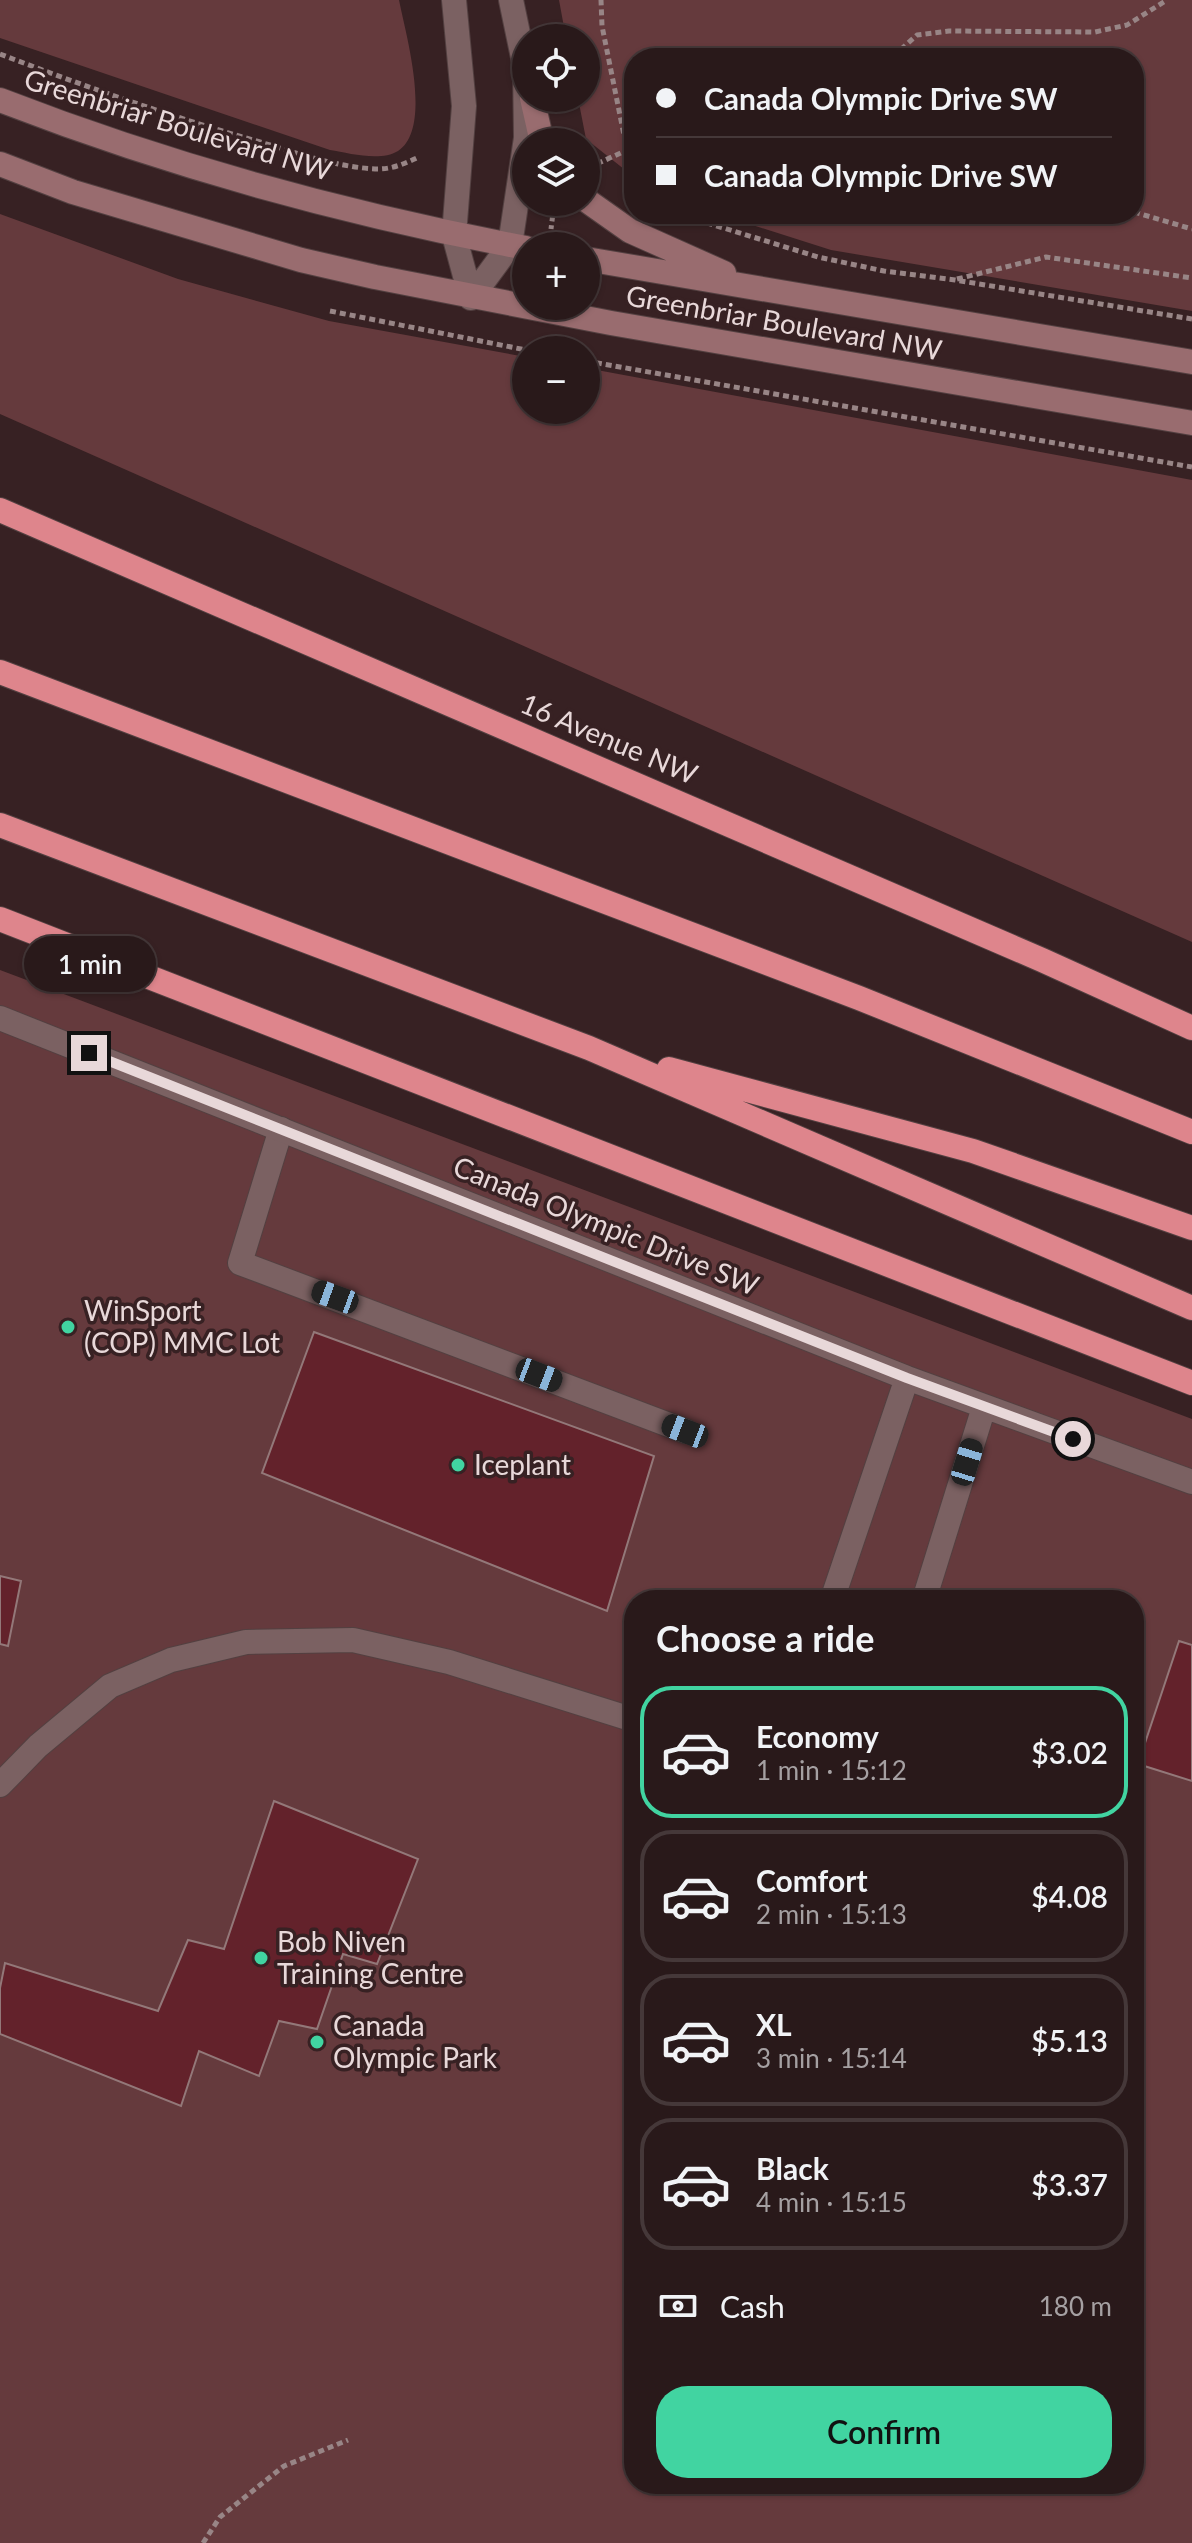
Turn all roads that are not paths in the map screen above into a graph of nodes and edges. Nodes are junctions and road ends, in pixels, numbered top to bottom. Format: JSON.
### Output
{"nodes":[{"id":1,"x":454,"y":0,"type":"edge"},
{"id":2,"x":511,"y":0,"type":"edge"},
{"id":3,"x":516,"y":24,"type":"edge"},
{"id":4,"x":0,"y":100,"type":"edge"},
{"id":5,"x":526,"y":112,"type":"edge"},
{"id":6,"x":0,"y":164,"type":"edge"},
{"id":7,"x":600,"y":210,"type":"edge"},
{"id":8,"x":519,"y":232,"type":"edge"},
{"id":9,"x":454,"y":235,"type":"junction"},
{"id":10,"x":512,"y":245,"type":"edge"},
{"id":11,"x":512,"y":253,"type":"edge"},
{"id":12,"x":600,"y":261,"type":"edge"},
{"id":13,"x":755,"y":287,"type":"junction"},
{"id":14,"x":471,"y":298,"type":"junction"},
{"id":15,"x":1192,"y":362,"type":"edge"},
{"id":16,"x":1192,"y":423,"type":"edge"},
{"id":17,"x":0,"y":510,"type":"edge"},
{"id":18,"x":0,"y":672,"type":"edge"},
{"id":19,"x":0,"y":825,"type":"edge"},
{"id":20,"x":0,"y":919,"type":"edge"},
{"id":21,"x":1042,"y":960,"type":"junction"},
{"id":22,"x":1192,"y":1009,"type":"edge"},
{"id":23,"x":0,"y":1018,"type":"edge"},
{"id":24,"x":1192,"y":1028,"type":"edge"},
{"id":25,"x":589,"y":1048,"type":"junction"},
{"id":26,"x":281,"y":1129,"type":"junction"},
{"id":27,"x":1192,"y":1132,"type":"edge"},
{"id":28,"x":1192,"y":1228,"type":"edge"},
{"id":29,"x":1192,"y":1308,"type":"edge"},
{"id":30,"x":907,"y":1378,"type":"junction"},
{"id":31,"x":1192,"y":1383,"type":"edge"},
{"id":32,"x":984,"y":1407,"type":"junction"},
{"id":33,"x":685,"y":1431,"type":"dead end"},
{"id":34,"x":1192,"y":1482,"type":"edge"},
{"id":35,"x":835,"y":1590,"type":"edge"},
{"id":36,"x":927,"y":1590,"type":"edge"},
{"id":37,"x":624,"y":1717,"type":"edge"},
{"id":38,"x":0,"y":1785,"type":"edge"}],
"edges":[{"from":1,"to":9,"type":"street"},
{"from":2,"to":3,"type":"street"},
{"from":4,"to":9,"type":"street","name":"Greenbriar Boulevard NW"},
{"from":5,"to":8,"type":"street"},
{"from":6,"to":14,"type":"street","name":"Greenbriar Boulevard NW"},
{"from":7,"to":13,"type":"street"},
{"from":9,"to":10,"type":"street","name":"Greenbriar Boulevard NW"},
{"from":9,"to":14,"type":"street"},
{"from":11,"to":14,"type":"street"},
{"from":12,"to":13,"type":"street","name":"Greenbriar Boulevard NW"},
{"from":13,"to":15,"type":"street","name":"Greenbriar Boulevard NW"},
{"from":14,"to":16,"type":"street","name":"Greenbriar Boulevard NW"},
{"from":17,"to":21,"type":"highway","name":"16 Avenue NW"},
{"from":18,"to":27,"type":"highway"},
{"from":19,"to":25,"type":"highway"},
{"from":20,"to":31,"type":"highway"},
{"from":21,"to":22,"type":"highway"},
{"from":21,"to":24,"type":"highway","name":"16 Avenue NW"},
{"from":23,"to":26,"type":"street","name":"Canada Olympic Drive SW"},
{"from":25,"to":28,"type":"highway"},
{"from":25,"to":29,"type":"highway"},
{"from":26,"to":30,"type":"street","name":"Canada Olympic Drive SW"},
{"from":26,"to":33,"type":"street"},
{"from":30,"to":32,"type":"street","name":"Canada Olympic Drive SW"},
{"from":30,"to":35,"type":"street"},
{"from":32,"to":34,"type":"street","name":"Canada Olympic Drive SW"},
{"from":32,"to":36,"type":"street"},
{"from":37,"to":38,"type":"street"}]}
